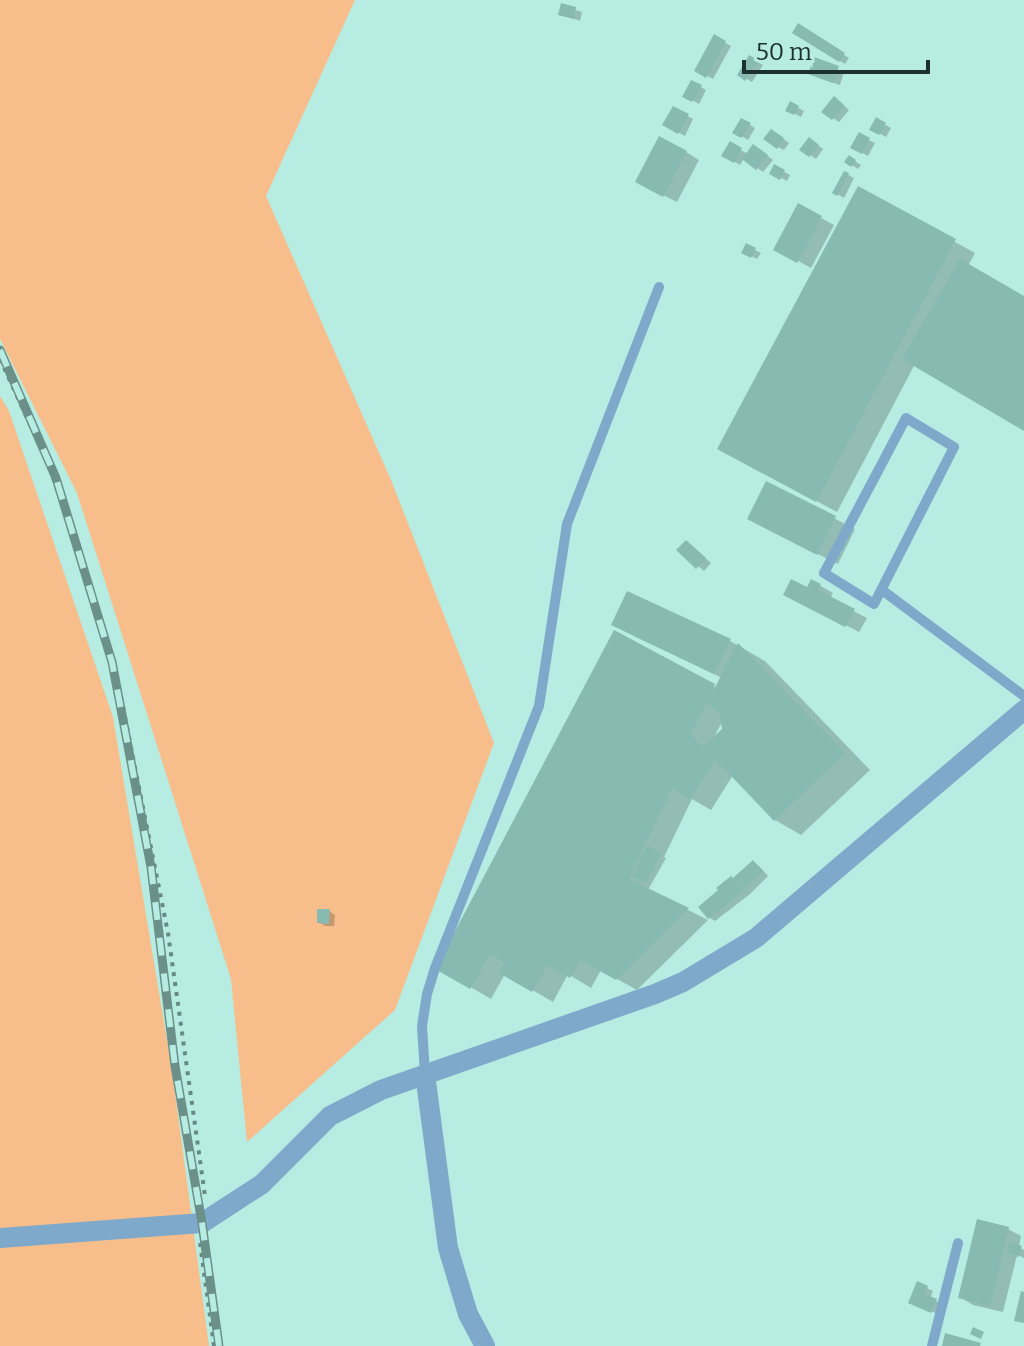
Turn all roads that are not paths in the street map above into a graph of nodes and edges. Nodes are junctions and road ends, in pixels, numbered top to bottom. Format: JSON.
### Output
{"nodes":[{"id":1,"x":659,"y":287,"type":"dead end"},
{"id":2,"x":882,"y":590,"type":"junction"},
{"id":3,"x":1024,"y":696,"type":"edge"},
{"id":4,"x":1024,"y":710,"type":"edge"},
{"id":5,"x":425,"y":1074,"type":"junction"},
{"id":6,"x":0,"y":1238,"type":"edge"},
{"id":7,"x":958,"y":1243,"type":"dead end"},
{"id":8,"x":485,"y":1346,"type":"edge"},
{"id":9,"x":932,"y":1346,"type":"edge"}],
"edges":[{"from":1,"to":5,"type":"lane"},
{"from":2,"to":2,"type":"lane"},
{"from":2,"to":3,"type":"lane"},
{"from":4,"to":5,"type":"street"},
{"from":5,"to":6,"type":"street"},
{"from":5,"to":8,"type":"street"},
{"from":7,"to":9,"type":"lane"}]}
